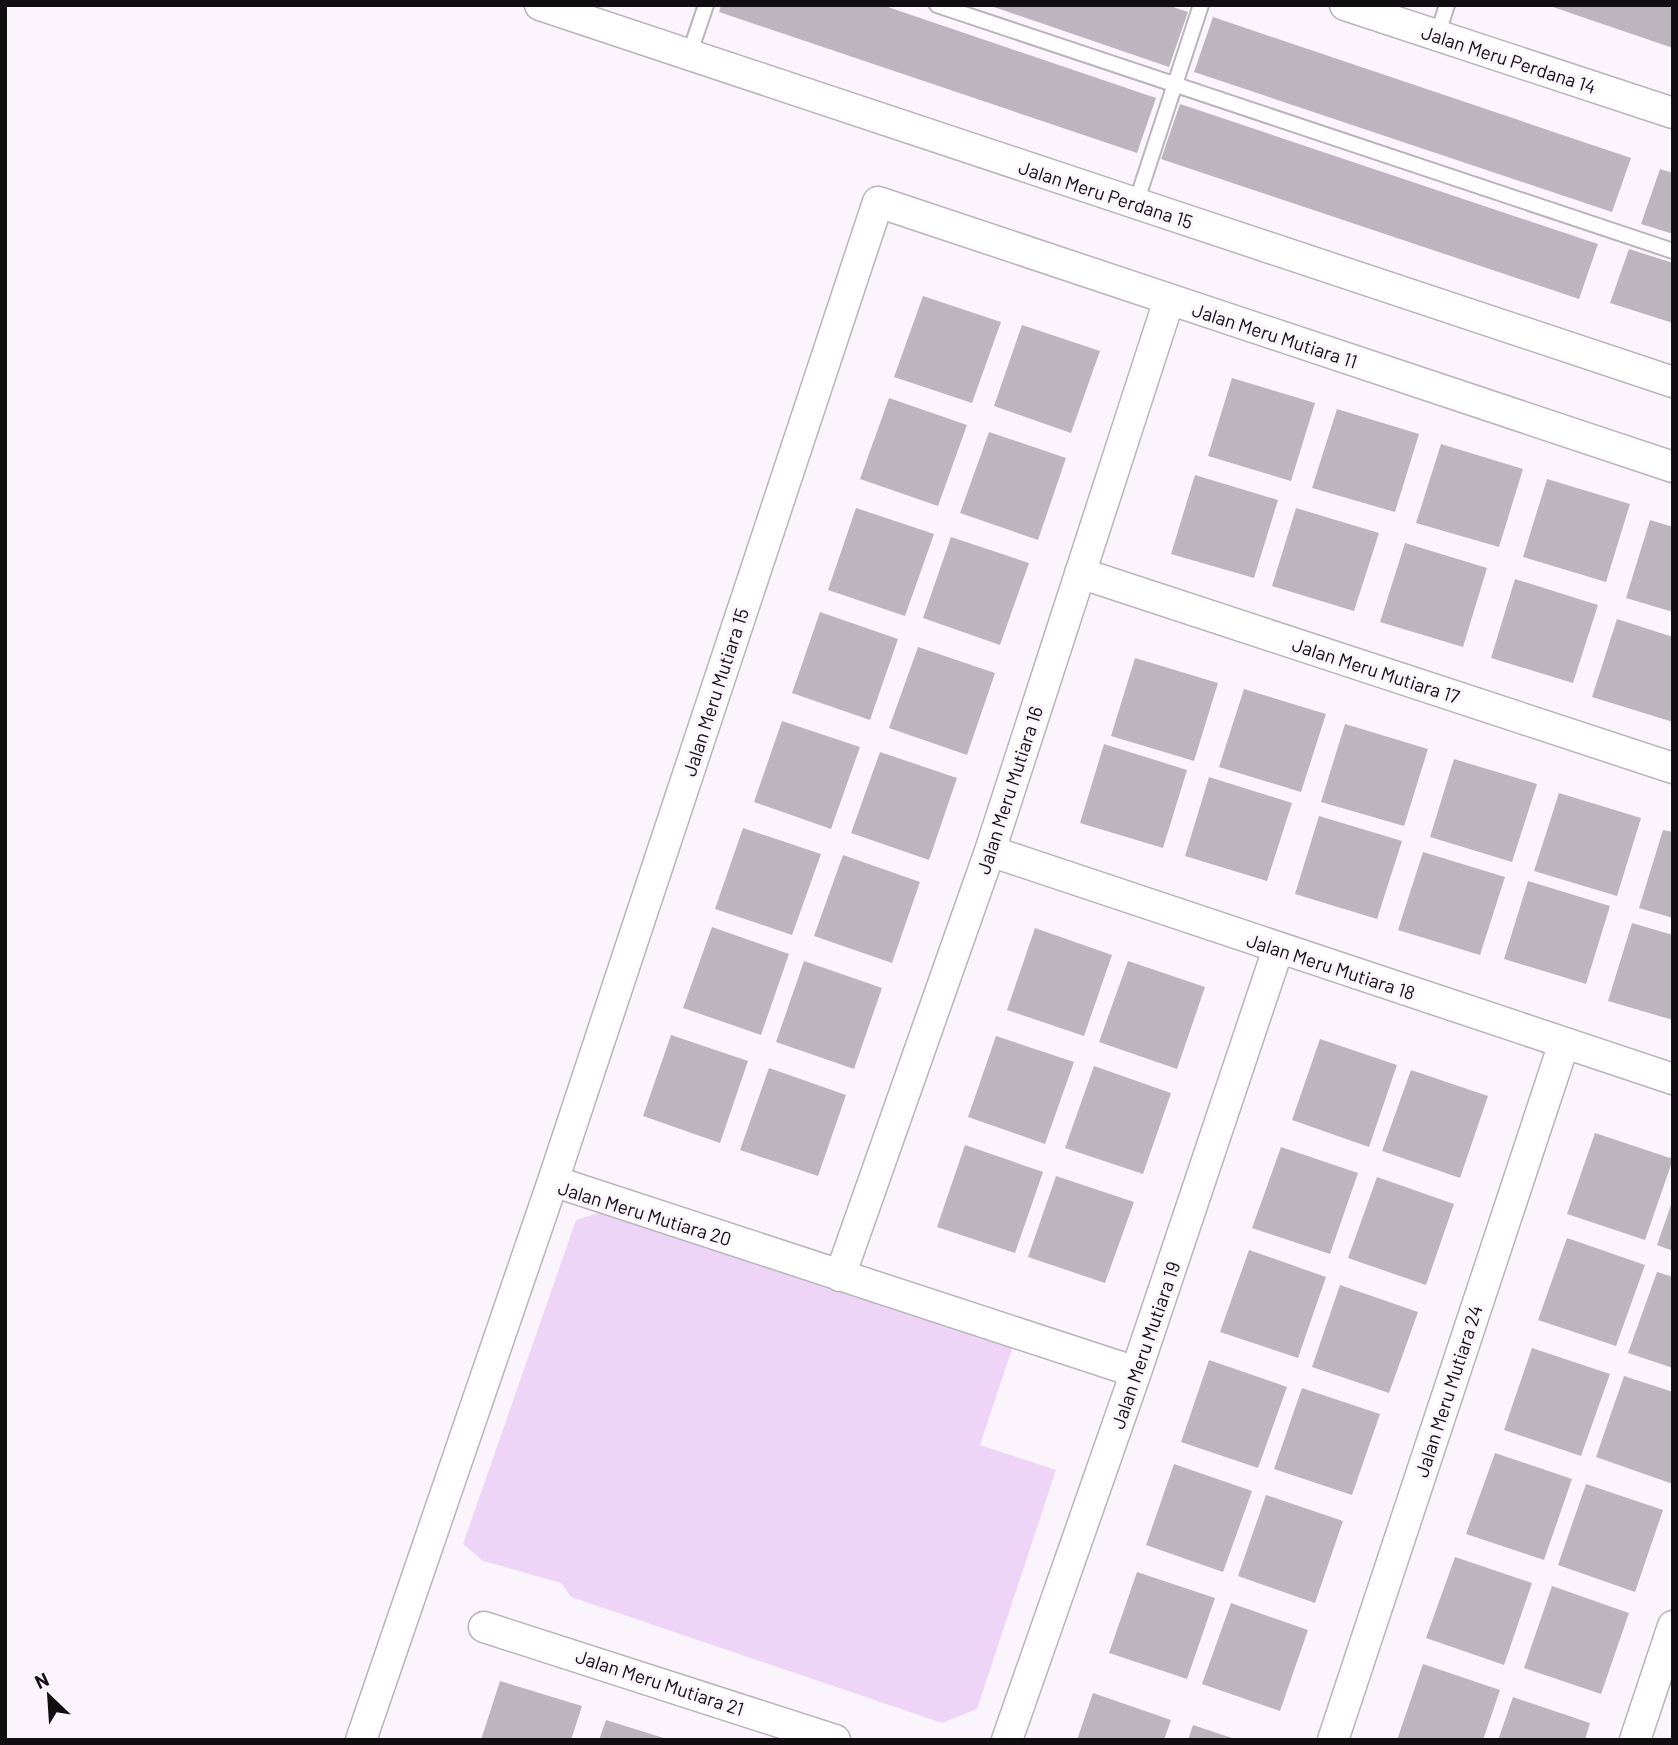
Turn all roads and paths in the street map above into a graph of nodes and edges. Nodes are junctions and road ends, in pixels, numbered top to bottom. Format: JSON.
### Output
{"nodes":[{"id":1,"x":540,"y":5,"type":"edge"},
{"id":2,"x":706,"y":5,"type":"edge"},
{"id":3,"x":937,"y":5,"type":"edge"},
{"id":4,"x":1200,"y":5,"type":"edge"},
{"id":5,"x":1345,"y":5,"type":"edge"},
{"id":6,"x":1447,"y":5,"type":"edge"},
{"id":7,"x":1437,"y":36,"type":"junction"},
{"id":8,"x":689,"y":55,"type":"junction"},
{"id":9,"x":1175,"y":85,"type":"junction"},
{"id":10,"x":1673,"y":113,"type":"edge"},
{"id":11,"x":878,"y":202,"type":"joint"},
{"id":12,"x":1136,"y":204,"type":"junction"},
{"id":13,"x":1673,"y":251,"type":"edge"},
{"id":14,"x":1169,"y":300,"type":"junction"},
{"id":15,"x":1673,"y":382,"type":"edge"},
{"id":16,"x":1673,"y":467,"type":"edge"},
{"id":17,"x":1080,"y":573,"type":"junction"},
{"id":18,"x":1673,"y":768,"type":"edge"},
{"id":19,"x":990,"y":851,"type":"junction"},
{"id":20,"x":1278,"y":948,"type":"junction"},
{"id":21,"x":1564,"y":1043,"type":"junction"},
{"id":22,"x":1673,"y":1079,"type":"edge"},
{"id":23,"x":553,"y":1181,"type":"junction"},
{"id":24,"x":839,"y":1276,"type":"junction"},
{"id":25,"x":1136,"y":1372,"type":"junction"},
{"id":26,"x":1673,"y":1626,"type":"edge"},
{"id":27,"x":484,"y":1627,"type":"dead end"},
{"id":28,"x":361,"y":1740,"type":"edge"},
{"id":29,"x":835,"y":1740,"type":"edge"},
{"id":30,"x":1007,"y":1740,"type":"edge"},
{"id":31,"x":1333,"y":1740,"type":"edge"},
{"id":32,"x":1635,"y":1740,"type":"edge"}],
"edges":[{"from":1,"to":8,"type":"street","name":"Jalan Meru Perdana 15"},
{"from":2,"to":8,"type":"lane"},
{"from":3,"to":9,"type":"lane"},
{"from":4,"to":9,"type":"lane"},
{"from":5,"to":7,"type":"street","name":"Jalan Meru Perdana 14"},
{"from":6,"to":7,"type":"lane"},
{"from":7,"to":10,"type":"street","name":"Jalan Meru Perdana 14"},
{"from":8,"to":12,"type":"street","name":"Jalan Meru Perdana 15"},
{"from":9,"to":12,"type":"lane"},
{"from":9,"to":13,"type":"lane"},
{"from":11,"to":14,"type":"street","name":"Jalan Meru Mutiara 11"},
{"from":11,"to":23,"type":"street","name":"Jalan Meru Mutiara 15"},
{"from":12,"to":15,"type":"street","name":"Jalan Meru Perdana 15"},
{"from":14,"to":16,"type":"street","name":"Jalan Meru Mutiara 11"},
{"from":14,"to":17,"type":"street","name":"Jalan Meru Mutiara 16"},
{"from":17,"to":18,"type":"street","name":"Jalan Meru Mutiara 17"},
{"from":17,"to":19,"type":"street","name":"Jalan Meru Mutiara 16"},
{"from":19,"to":20,"type":"street","name":"Jalan Meru Mutiara 18"},
{"from":19,"to":24,"type":"street","name":"Jalan Meru Mutiara 16"},
{"from":20,"to":21,"type":"street","name":"Jalan Meru Mutiara 18"},
{"from":20,"to":25,"type":"street","name":"Jalan Meru Mutiara 19"},
{"from":21,"to":22,"type":"street","name":"Jalan Meru Mutiara 18"},
{"from":21,"to":31,"type":"street","name":"Jalan Meru Mutiara 24"},
{"from":23,"to":24,"type":"street","name":"Jalan Meru Mutiara 20"},
{"from":23,"to":28,"type":"street","name":"Jalan Meru Mutiara 20"},
{"from":24,"to":25,"type":"street","name":"Jalan Meru Mutiara 20"},
{"from":25,"to":30,"type":"street","name":"Jalan Meru Mutiara 19"},
{"from":26,"to":32,"type":"street"},
{"from":27,"to":29,"type":"street","name":"Jalan Meru Mutiara 21"}]}
